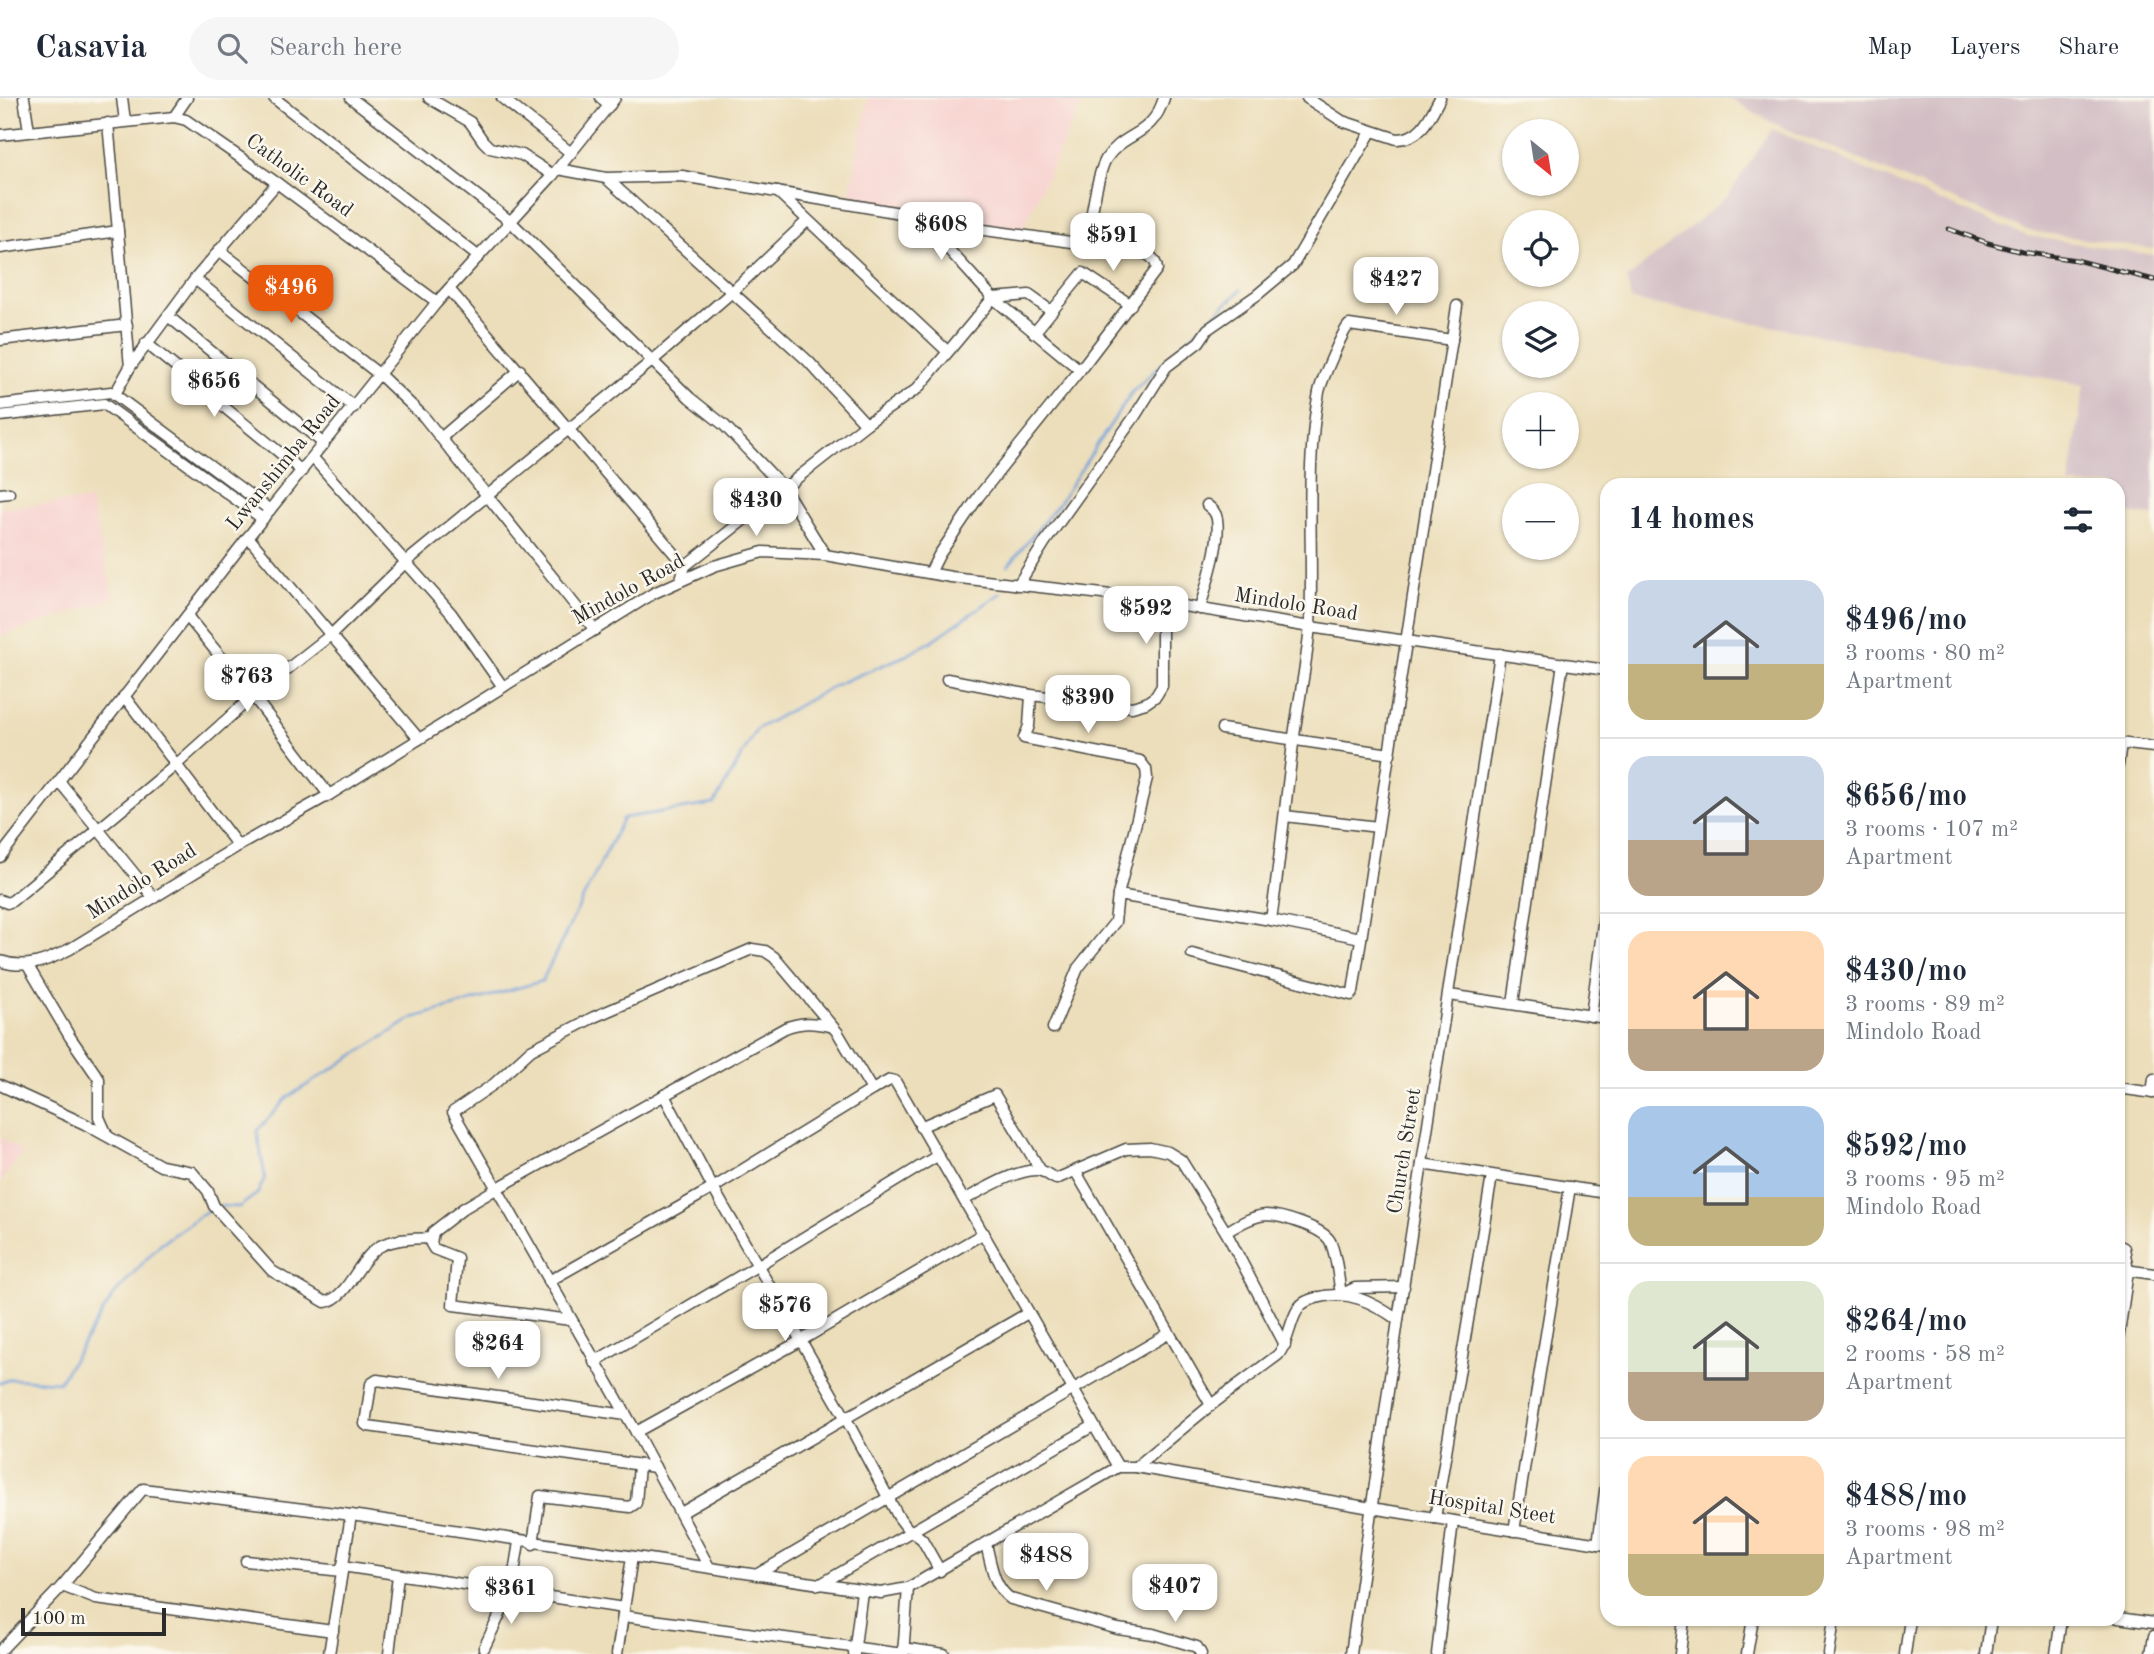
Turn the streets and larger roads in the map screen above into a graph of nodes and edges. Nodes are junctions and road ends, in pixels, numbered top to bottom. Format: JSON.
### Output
{"nodes":[{"id":1,"x":24,"y":98,"type":"edge"},
{"id":2,"x":122,"y":98,"type":"edge"},
{"id":3,"x":187,"y":98,"type":"edge"},
{"id":4,"x":274,"y":98,"type":"edge"},
{"id":5,"x":351,"y":98,"type":"edge"},
{"id":6,"x":429,"y":98,"type":"edge"},
{"id":7,"x":502,"y":98,"type":"edge"},
{"id":8,"x":1164,"y":98,"type":"edge"},
{"id":9,"x":1307,"y":98,"type":"edge"},
{"id":10,"x":1440,"y":98,"type":"edge"},
{"id":11,"x":609,"y":100,"type":"edge"},
{"id":12,"x":174,"y":117,"type":"junction"},
{"id":13,"x":125,"y":121,"type":"junction"},
{"id":14,"x":108,"y":123,"type":"junction"},
{"id":15,"x":29,"y":131,"type":"junction"},
{"id":16,"x":1371,"y":132,"type":"junction"},
{"id":17,"x":0,"y":135,"type":"edge"},
{"id":18,"x":571,"y":153,"type":"junction"},
{"id":19,"x":556,"y":172,"type":"junction"},
{"id":20,"x":606,"y":178,"type":"junction"},
{"id":21,"x":277,"y":183,"type":"junction"},
{"id":22,"x":777,"y":191,"type":"junction"},
{"id":23,"x":807,"y":221,"type":"junction"},
{"id":24,"x":511,"y":222,"type":"junction"},
{"id":25,"x":926,"y":222,"type":"junction"},
{"id":26,"x":118,"y":231,"type":"junction"},
{"id":27,"x":1086,"y":244,"type":"junction"},
{"id":28,"x":0,"y":248,"type":"edge"},
{"id":29,"x":219,"y":250,"type":"junction"},
{"id":30,"x":479,"y":257,"type":"junction"},
{"id":31,"x":195,"y":279,"type":"junction"},
{"id":32,"x":449,"y":289,"type":"junction"},
{"id":33,"x":732,"y":292,"type":"junction"},
{"id":34,"x":993,"y":298,"type":"junction"},
{"id":35,"x":438,"y":302,"type":"junction"},
{"id":36,"x":1130,"y":304,"type":"junction"},
{"id":37,"x":1457,"y":306,"type":"dead end"},
{"id":38,"x":1051,"y":312,"type":"junction"},
{"id":39,"x":168,"y":316,"type":"junction"},
{"id":40,"x":127,"y":325,"type":"junction"},
{"id":41,"x":1034,"y":333,"type":"junction"},
{"id":42,"x":0,"y":340,"type":"edge"},
{"id":43,"x":1452,"y":340,"type":"junction"},
{"id":44,"x":146,"y":343,"type":"junction"},
{"id":45,"x":947,"y":351,"type":"junction"},
{"id":46,"x":652,"y":361,"type":"junction"},
{"id":47,"x":130,"y":367,"type":"junction"},
{"id":48,"x":520,"y":370,"type":"junction"},
{"id":49,"x":1080,"y":370,"type":"junction"},
{"id":50,"x":380,"y":375,"type":"junction"},
{"id":51,"x":115,"y":394,"type":"junction"},
{"id":52,"x":0,"y":405,"type":"edge"},
{"id":53,"x":354,"y":407,"type":"junction"},
{"id":54,"x":0,"y":416,"type":"edge"},
{"id":55,"x":866,"y":424,"type":"junction"},
{"id":56,"x":568,"y":430,"type":"junction"},
{"id":57,"x":442,"y":437,"type":"junction"},
{"id":58,"x":324,"y":444,"type":"junction"},
{"id":59,"x":313,"y":458,"type":"junction"},
{"id":60,"x":302,"y":471,"type":"junction"},
{"id":61,"x":784,"y":488,"type":"junction"},
{"id":62,"x":487,"y":497,"type":"junction"},
{"id":63,"x":1207,"y":505,"type":"dead end"},
{"id":64,"x":267,"y":514,"type":"junction"},
{"id":65,"x":248,"y":537,"type":"junction"},
{"id":66,"x":825,"y":555,"type":"junction"},
{"id":67,"x":405,"y":562,"type":"junction"},
{"id":68,"x":685,"y":566,"type":"junction"},
{"id":69,"x":930,"y":573,"type":"junction"},
{"id":70,"x":681,"y":579,"type":"junction"},
{"id":71,"x":1018,"y":585,"type":"junction"},
{"id":72,"x":1162,"y":603,"type":"junction"},
{"id":73,"x":1200,"y":609,"type":"junction"},
{"id":74,"x":187,"y":616,"type":"junction"},
{"id":75,"x":1310,"y":627,"type":"junction"},
{"id":76,"x":595,"y":630,"type":"junction"},
{"id":77,"x":332,"y":634,"type":"junction"},
{"id":78,"x":1406,"y":642,"type":"junction"},
{"id":79,"x":1500,"y":654,"type":"junction"},
{"id":80,"x":1563,"y":663,"type":"junction"},
{"id":81,"x":1600,"y":669,"type":"edge"},
{"id":82,"x":947,"y":679,"type":"dead end"},
{"id":83,"x":503,"y":687,"type":"junction"},
{"id":84,"x":1031,"y":695,"type":"junction"},
{"id":85,"x":124,"y":696,"type":"junction"},
{"id":86,"x":253,"y":696,"type":"junction"},
{"id":87,"x":1222,"y":729,"type":"dead end"},
{"id":88,"x":419,"y":740,"type":"junction"},
{"id":89,"x":1294,"y":740,"type":"junction"},
{"id":90,"x":2125,"y":744,"type":"edge"},
{"id":91,"x":2154,"y":747,"type":"edge"},
{"id":92,"x":1390,"y":754,"type":"junction"},
{"id":93,"x":177,"y":764,"type":"junction"},
{"id":94,"x":59,"y":781,"type":"junction"},
{"id":95,"x":329,"y":795,"type":"junction"},
{"id":96,"x":1286,"y":816,"type":"junction"},
{"id":97,"x":1378,"y":827,"type":"junction"},
{"id":98,"x":98,"y":829,"type":"junction"},
{"id":99,"x":238,"y":846,"type":"junction"},
{"id":100,"x":0,"y":857,"type":"edge"},
{"id":101,"x":1118,"y":895,"type":"junction"},
{"id":102,"x":154,"y":898,"type":"junction"},
{"id":103,"x":0,"y":900,"type":"edge"},
{"id":104,"x":1271,"y":920,"type":"junction"},
{"id":105,"x":1361,"y":938,"type":"junction"},
{"id":106,"x":1600,"y":947,"type":"edge"},
{"id":107,"x":1192,"y":954,"type":"dead end"},
{"id":108,"x":0,"y":961,"type":"edge"},
{"id":109,"x":28,"y":966,"type":"junction"},
{"id":110,"x":1449,"y":995,"type":"junction"},
{"id":111,"x":1513,"y":1003,"type":"junction"},
{"id":112,"x":1591,"y":1016,"type":"junction"},
{"id":113,"x":1600,"y":1017,"type":"edge"},
{"id":114,"x":830,"y":1026,"type":"junction"},
{"id":115,"x":1053,"y":1028,"type":"dead end"},
{"id":116,"x":2154,"y":1079,"type":"edge"},
{"id":117,"x":0,"y":1084,"type":"edge"},
{"id":118,"x":2125,"y":1089,"type":"edge"},
{"id":119,"x":873,"y":1090,"type":"junction"},
{"id":120,"x":2153,"y":1093,"type":"edge"},
{"id":121,"x":664,"y":1095,"type":"junction"},
{"id":122,"x":920,"y":1127,"type":"junction"},
{"id":123,"x":107,"y":1135,"type":"junction"},
{"id":124,"x":937,"y":1156,"type":"junction"},
{"id":125,"x":1422,"y":1164,"type":"junction"},
{"id":126,"x":1041,"y":1171,"type":"junction"},
{"id":127,"x":1076,"y":1172,"type":"junction"},
{"id":128,"x":1492,"y":1176,"type":"junction"},
{"id":129,"x":1570,"y":1187,"type":"junction"},
{"id":130,"x":713,"y":1188,"type":"junction"},
{"id":131,"x":496,"y":1189,"type":"junction"},
{"id":132,"x":1600,"y":1192,"type":"edge"},
{"id":133,"x":964,"y":1200,"type":"junction"},
{"id":134,"x":1226,"y":1232,"type":"junction"},
{"id":135,"x":984,"y":1233,"type":"junction"},
{"id":136,"x":430,"y":1238,"type":"junction"},
{"id":137,"x":757,"y":1266,"type":"junction"},
{"id":138,"x":2125,"y":1270,"type":"edge"},
{"id":139,"x":2154,"y":1274,"type":"edge"},
{"id":140,"x":549,"y":1281,"type":"junction"},
{"id":141,"x":1404,"y":1287,"type":"junction"},
{"id":142,"x":1342,"y":1294,"type":"junction"},
{"id":143,"x":1028,"y":1313,"type":"junction"},
{"id":144,"x":571,"y":1320,"type":"junction"},
{"id":145,"x":1398,"y":1320,"type":"junction"},
{"id":146,"x":1168,"y":1334,"type":"junction"},
{"id":147,"x":802,"y":1340,"type":"junction"},
{"id":148,"x":1285,"y":1345,"type":"junction"},
{"id":149,"x":594,"y":1362,"type":"junction"},
{"id":150,"x":1072,"y":1388,"type":"junction"},
{"id":151,"x":1211,"y":1405,"type":"junction"},
{"id":152,"x":626,"y":1415,"type":"junction"},
{"id":153,"x":845,"y":1417,"type":"junction"},
{"id":154,"x":1093,"y":1426,"type":"junction"},
{"id":155,"x":636,"y":1433,"type":"junction"},
{"id":156,"x":639,"y":1465,"type":"junction"},
{"id":157,"x":655,"y":1467,"type":"junction"},
{"id":158,"x":1118,"y":1467,"type":"junction"},
{"id":159,"x":1136,"y":1467,"type":"junction"},
{"id":160,"x":889,"y":1496,"type":"junction"},
{"id":161,"x":1371,"y":1508,"type":"junction"},
{"id":162,"x":681,"y":1513,"type":"junction"},
{"id":163,"x":351,"y":1515,"type":"junction"},
{"id":164,"x":1435,"y":1518,"type":"junction"},
{"id":165,"x":1453,"y":1521,"type":"junction"},
{"id":166,"x":910,"y":1530,"type":"junction"},
{"id":167,"x":1514,"y":1531,"type":"junction"},
{"id":168,"x":519,"y":1542,"type":"junction"},
{"id":169,"x":533,"y":1544,"type":"junction"},
{"id":170,"x":986,"y":1544,"type":"junction"},
{"id":171,"x":1600,"y":1544,"type":"edge"},
{"id":172,"x":632,"y":1557,"type":"junction"},
{"id":173,"x":246,"y":1562,"type":"dead end"},
{"id":174,"x":709,"y":1567,"type":"junction"},
{"id":175,"x":342,"y":1569,"type":"junction"},
{"id":176,"x":940,"y":1571,"type":"junction"},
{"id":177,"x":398,"y":1574,"type":"junction"},
{"id":178,"x":756,"y":1576,"type":"junction"},
{"id":179,"x":819,"y":1585,"type":"junction"},
{"id":180,"x":61,"y":1586,"type":"junction"},
{"id":181,"x":908,"y":1588,"type":"junction"},
{"id":182,"x":511,"y":1591,"type":"junction"},
{"id":183,"x":862,"y":1591,"type":"junction"},
{"id":184,"x":624,"y":1612,"type":"junction"},
{"id":185,"x":2125,"y":1619,"type":"edge"},
{"id":186,"x":2154,"y":1623,"type":"edge"},
{"id":187,"x":1683,"y":1626,"type":"edge"},
{"id":188,"x":1752,"y":1626,"type":"edge"},
{"id":189,"x":1833,"y":1626,"type":"edge"},
{"id":190,"x":1908,"y":1626,"type":"edge"},
{"id":191,"x":1990,"y":1626,"type":"edge"},
{"id":192,"x":2060,"y":1626,"type":"edge"},
{"id":193,"x":333,"y":1631,"type":"junction"},
{"id":194,"x":2154,"y":1636,"type":"edge"},
{"id":195,"x":484,"y":1648,"type":"dead end"},
{"id":196,"x":0,"y":1651,"type":"edge"},
{"id":197,"x":854,"y":1651,"type":"edge"},
{"id":198,"x":903,"y":1652,"type":"edge"},
{"id":199,"x":329,"y":1654,"type":"edge"},
{"id":200,"x":390,"y":1654,"type":"edge"},
{"id":201,"x":617,"y":1654,"type":"edge"},
{"id":202,"x":944,"y":1654,"type":"edge"},
{"id":203,"x":1201,"y":1654,"type":"edge"},
{"id":204,"x":1352,"y":1654,"type":"edge"},
{"id":205,"x":1437,"y":1654,"type":"edge"},
{"id":206,"x":1680,"y":1654,"type":"edge"},
{"id":207,"x":1747,"y":1654,"type":"edge"},
{"id":208,"x":1829,"y":1654,"type":"edge"},
{"id":209,"x":1905,"y":1654,"type":"edge"},
{"id":210,"x":1986,"y":1654,"type":"edge"},
{"id":211,"x":2056,"y":1654,"type":"edge"},
{"id":212,"x":2151,"y":1654,"type":"edge"}],
"edges":[{"from":1,"to":15,"type":"street"},
{"from":2,"to":13,"type":"street"},
{"from":3,"to":12,"type":"street"},
{"from":4,"to":30,"type":"street"},
{"from":5,"to":24,"type":"street"},
{"from":6,"to":19,"type":"street"},
{"from":7,"to":18,"type":"street"},
{"from":8,"to":27,"type":"street"},
{"from":9,"to":16,"type":"street"},
{"from":10,"to":16,"type":"street"},
{"from":11,"to":18,"type":"street","name":"Lwanshimba Road"},
{"from":12,"to":13,"type":"street","name":"Catholic Road"},
{"from":12,"to":21,"type":"street","name":"Catholic Road"},
{"from":13,"to":14,"type":"street","name":"Catholic Road"},
{"from":14,"to":15,"type":"street","name":"Catholic Road"},
{"from":14,"to":26,"type":"street"},
{"from":15,"to":17,"type":"street","name":"Catholic Road"},
{"from":16,"to":71,"type":"street"},
{"from":18,"to":19,"type":"street","name":"Lwanshimba Road"},
{"from":19,"to":20,"type":"street"},
{"from":19,"to":24,"type":"street","name":"Lwanshimba Road"},
{"from":20,"to":22,"type":"street"},
{"from":20,"to":33,"type":"street"},
{"from":21,"to":29,"type":"street"},
{"from":21,"to":35,"type":"street","name":"Catholic Road"},
{"from":22,"to":23,"type":"street"},
{"from":22,"to":25,"type":"street"},
{"from":23,"to":33,"type":"street"},
{"from":23,"to":45,"type":"street"},
{"from":24,"to":30,"type":"street","name":"Lwanshimba Road"},
{"from":24,"to":46,"type":"street"},
{"from":25,"to":27,"type":"street"},
{"from":25,"to":34,"type":"street"},
{"from":26,"to":28,"type":"street"},
{"from":26,"to":40,"type":"street"},
{"from":27,"to":36,"type":"street"},
{"from":29,"to":31,"type":"street"},
{"from":29,"to":50,"type":"street"},
{"from":30,"to":32,"type":"street","name":"Lwanshimba Road"},
{"from":31,"to":39,"type":"street"},
{"from":31,"to":53,"type":"street"},
{"from":32,"to":35,"type":"street","name":"Lwanshimba Road"},
{"from":32,"to":48,"type":"street"},
{"from":33,"to":46,"type":"street"},
{"from":33,"to":55,"type":"street"},
{"from":34,"to":38,"type":"street"},
{"from":34,"to":41,"type":"street"},
{"from":34,"to":45,"type":"street"},
{"from":35,"to":50,"type":"street","name":"Lwanshimba Road"},
{"from":36,"to":38,"type":"street"},
{"from":36,"to":49,"type":"street"},
{"from":37,"to":43,"type":"street"},
{"from":38,"to":41,"type":"street"},
{"from":39,"to":44,"type":"street"},
{"from":39,"to":58,"type":"street"},
{"from":40,"to":42,"type":"street"},
{"from":40,"to":47,"type":"street"},
{"from":41,"to":49,"type":"street"},
{"from":43,"to":75,"type":"street"},
{"from":43,"to":78,"type":"street"},
{"from":44,"to":47,"type":"street"},
{"from":44,"to":60,"type":"street"},
{"from":45,"to":55,"type":"street"},
{"from":46,"to":56,"type":"street"},
{"from":46,"to":61,"type":"street"},
{"from":47,"to":51,"type":"street"},
{"from":48,"to":56,"type":"street"},
{"from":48,"to":57,"type":"street"},
{"from":49,"to":69,"type":"street"},
{"from":50,"to":53,"type":"street","name":"Lwanshimba Road"},
{"from":50,"to":57,"type":"street"},
{"from":51,"to":52,"type":"street"},
{"from":51,"to":64,"type":"street"},
{"from":53,"to":58,"type":"street","name":"Lwanshimba Road"},
{"from":54,"to":64,"type":"street"},
{"from":55,"to":61,"type":"street"},
{"from":56,"to":62,"type":"street"},
{"from":56,"to":68,"type":"street"},
{"from":57,"to":62,"type":"street"},
{"from":58,"to":59,"type":"street","name":"Lwanshimba Road"},
{"from":59,"to":60,"type":"street","name":"Lwanshimba Road"},
{"from":59,"to":67,"type":"street"},
{"from":60,"to":64,"type":"street","name":"Lwanshimba Road"},
{"from":61,"to":66,"type":"street"},
{"from":61,"to":68,"type":"street"},
{"from":62,"to":67,"type":"street"},
{"from":62,"to":76,"type":"street"},
{"from":63,"to":73,"type":"street"},
{"from":64,"to":65,"type":"street","name":"Lwanshimba Road"},
{"from":65,"to":74,"type":"street","name":"Lwanshimba Road"},
{"from":65,"to":77,"type":"street"},
{"from":66,"to":69,"type":"street","name":"Mindolo Road"},
{"from":66,"to":70,"type":"street","name":"Mindolo Road"},
{"from":67,"to":77,"type":"street"},
{"from":67,"to":83,"type":"street"},
{"from":68,"to":70,"type":"street"},
{"from":69,"to":71,"type":"street","name":"Mindolo Road"},
{"from":70,"to":76,"type":"street","name":"Mindolo Road"},
{"from":71,"to":72,"type":"street","name":"Mindolo Road"},
{"from":72,"to":73,"type":"street","name":"Mindolo Road"},
{"from":72,"to":84,"type":"street"},
{"from":73,"to":75,"type":"street","name":"Mindolo Road"},
{"from":74,"to":85,"type":"street","name":"Lwanshimba Road"},
{"from":74,"to":86,"type":"street"},
{"from":75,"to":78,"type":"street","name":"Mindolo Road"},
{"from":75,"to":89,"type":"street"},
{"from":76,"to":83,"type":"street","name":"Mindolo Road"},
{"from":77,"to":86,"type":"street"},
{"from":77,"to":88,"type":"street"},
{"from":78,"to":79,"type":"street","name":"Mindolo Road"},
{"from":78,"to":92,"type":"street"},
{"from":79,"to":80,"type":"street","name":"Mindolo Road"},
{"from":79,"to":110,"type":"street","name":"Church Street"},
{"from":80,"to":81,"type":"street","name":"Mindolo Road"},
{"from":80,"to":111,"type":"street"},
{"from":82,"to":84,"type":"street"},
{"from":83,"to":88,"type":"street","name":"Mindolo Road"},
{"from":84,"to":101,"type":"street"},
{"from":85,"to":93,"type":"street"},
{"from":85,"to":94,"type":"street","name":"Lwanshimba Road"},
{"from":86,"to":93,"type":"street"},
{"from":86,"to":95,"type":"street"},
{"from":87,"to":89,"type":"street"},
{"from":88,"to":95,"type":"street","name":"Mindolo Road"},
{"from":89,"to":92,"type":"street"},
{"from":89,"to":96,"type":"street"},
{"from":90,"to":91,"type":"street"},
{"from":92,"to":97,"type":"street"},
{"from":93,"to":98,"type":"street"},
{"from":93,"to":99,"type":"street"},
{"from":94,"to":98,"type":"street"},
{"from":94,"to":100,"type":"street","name":"Lwanshimba Road"},
{"from":95,"to":99,"type":"street","name":"Mindolo Road"},
{"from":96,"to":97,"type":"street"},
{"from":96,"to":104,"type":"street"},
{"from":97,"to":105,"type":"street"},
{"from":98,"to":102,"type":"street"},
{"from":98,"to":103,"type":"street"},
{"from":99,"to":102,"type":"street","name":"Mindolo Road"},
{"from":101,"to":104,"type":"street"},
{"from":101,"to":115,"type":"street"},
{"from":102,"to":109,"type":"street","name":"Mindolo Road"},
{"from":104,"to":105,"type":"street"},
{"from":105,"to":107,"type":"street"},
{"from":106,"to":112,"type":"street"},
{"from":108,"to":109,"type":"street"},
{"from":109,"to":123,"type":"street"},
{"from":110,"to":111,"type":"street"},
{"from":110,"to":125,"type":"street","name":"Church Street"},
{"from":111,"to":112,"type":"street"},
{"from":112,"to":113,"type":"street"},
{"from":114,"to":119,"type":"street"},
{"from":114,"to":121,"type":"street"},
{"from":114,"to":131,"type":"street"},
{"from":116,"to":120,"type":"street"},
{"from":117,"to":123,"type":"street"},
{"from":118,"to":120,"type":"street"},
{"from":119,"to":122,"type":"street"},
{"from":119,"to":130,"type":"street"},
{"from":121,"to":130,"type":"street"},
{"from":121,"to":131,"type":"street"},
{"from":122,"to":124,"type":"street"},
{"from":122,"to":126,"type":"street"},
{"from":123,"to":136,"type":"street"},
{"from":124,"to":133,"type":"street"},
{"from":124,"to":137,"type":"street"},
{"from":125,"to":128,"type":"street"},
{"from":125,"to":141,"type":"street","name":"Church Street"},
{"from":126,"to":127,"type":"street"},
{"from":126,"to":133,"type":"street"},
{"from":127,"to":134,"type":"street"},
{"from":127,"to":146,"type":"street"},
{"from":128,"to":129,"type":"street"},
{"from":128,"to":164,"type":"street"},
{"from":129,"to":132,"type":"street"},
{"from":129,"to":167,"type":"street"},
{"from":130,"to":137,"type":"street"},
{"from":130,"to":140,"type":"street"},
{"from":131,"to":136,"type":"street"},
{"from":131,"to":140,"type":"street"},
{"from":133,"to":135,"type":"street"},
{"from":134,"to":142,"type":"street"},
{"from":134,"to":148,"type":"street"},
{"from":135,"to":143,"type":"street"},
{"from":135,"to":147,"type":"street"},
{"from":136,"to":144,"type":"street"},
{"from":137,"to":147,"type":"street"},
{"from":137,"to":149,"type":"street"},
{"from":138,"to":139,"type":"street"},
{"from":140,"to":144,"type":"street"},
{"from":141,"to":142,"type":"street"},
{"from":141,"to":145,"type":"street","name":"Church Street"},
{"from":142,"to":145,"type":"street"},
{"from":142,"to":148,"type":"street"},
{"from":143,"to":150,"type":"street"},
{"from":143,"to":153,"type":"street"},
{"from":144,"to":149,"type":"street"},
{"from":145,"to":161,"type":"street","name":"Church Street"},
{"from":146,"to":150,"type":"street"},
{"from":146,"to":151,"type":"street"},
{"from":147,"to":153,"type":"street"},
{"from":147,"to":155,"type":"street"},
{"from":148,"to":151,"type":"street"},
{"from":149,"to":152,"type":"street"},
{"from":150,"to":154,"type":"street"},
{"from":150,"to":160,"type":"street"},
{"from":151,"to":159,"type":"street"},
{"from":152,"to":155,"type":"street"},
{"from":152,"to":156,"type":"street"},
{"from":153,"to":160,"type":"street"},
{"from":153,"to":162,"type":"street"},
{"from":154,"to":158,"type":"street"},
{"from":154,"to":166,"type":"street"},
{"from":155,"to":157,"type":"street"},
{"from":156,"to":157,"type":"street"},
{"from":156,"to":169,"type":"street"},
{"from":157,"to":162,"type":"street"},
{"from":158,"to":159,"type":"street","name":"Hospital Steet"},
{"from":158,"to":170,"type":"street"},
{"from":159,"to":161,"type":"street","name":"Hospital Steet"},
{"from":160,"to":166,"type":"street"},
{"from":160,"to":178,"type":"street"},
{"from":161,"to":164,"type":"street","name":"Hospital Steet"},
{"from":161,"to":204,"type":"street","name":"Church Street"},
{"from":162,"to":174,"type":"street"},
{"from":163,"to":168,"type":"street"},
{"from":163,"to":175,"type":"street"},
{"from":163,"to":180,"type":"street"},
{"from":164,"to":165,"type":"street","name":"Hospital Steet"},
{"from":165,"to":167,"type":"street","name":"Hospital Steet"},
{"from":165,"to":205,"type":"street"},
{"from":166,"to":176,"type":"street"},
{"from":166,"to":179,"type":"street"},
{"from":167,"to":171,"type":"street","name":"Hospital Steet"},
{"from":168,"to":169,"type":"street"},
{"from":168,"to":182,"type":"street"},
{"from":169,"to":172,"type":"street"},
{"from":170,"to":176,"type":"street"},
{"from":170,"to":203,"type":"street"},
{"from":172,"to":174,"type":"street"},
{"from":172,"to":184,"type":"street"},
{"from":173,"to":175,"type":"street"},
{"from":174,"to":178,"type":"street"},
{"from":175,"to":177,"type":"street"},
{"from":175,"to":193,"type":"street"},
{"from":176,"to":181,"type":"street"},
{"from":177,"to":182,"type":"street"},
{"from":177,"to":200,"type":"street"},
{"from":178,"to":179,"type":"street"},
{"from":179,"to":183,"type":"street"},
{"from":180,"to":193,"type":"street"},
{"from":180,"to":196,"type":"street"},
{"from":181,"to":183,"type":"street"},
{"from":181,"to":198,"type":"street"},
{"from":182,"to":184,"type":"street"},
{"from":182,"to":195,"type":"street"},
{"from":183,"to":197,"type":"street"},
{"from":184,"to":197,"type":"street"},
{"from":184,"to":201,"type":"street"},
{"from":185,"to":186,"type":"street"},
{"from":187,"to":206,"type":"street"},
{"from":188,"to":207,"type":"street"},
{"from":189,"to":208,"type":"street"},
{"from":190,"to":209,"type":"street"},
{"from":191,"to":210,"type":"street"},
{"from":192,"to":211,"type":"street"},
{"from":193,"to":199,"type":"street"},
{"from":194,"to":212,"type":"street"},
{"from":197,"to":198,"type":"street"},
{"from":198,"to":202,"type":"street"}]}
